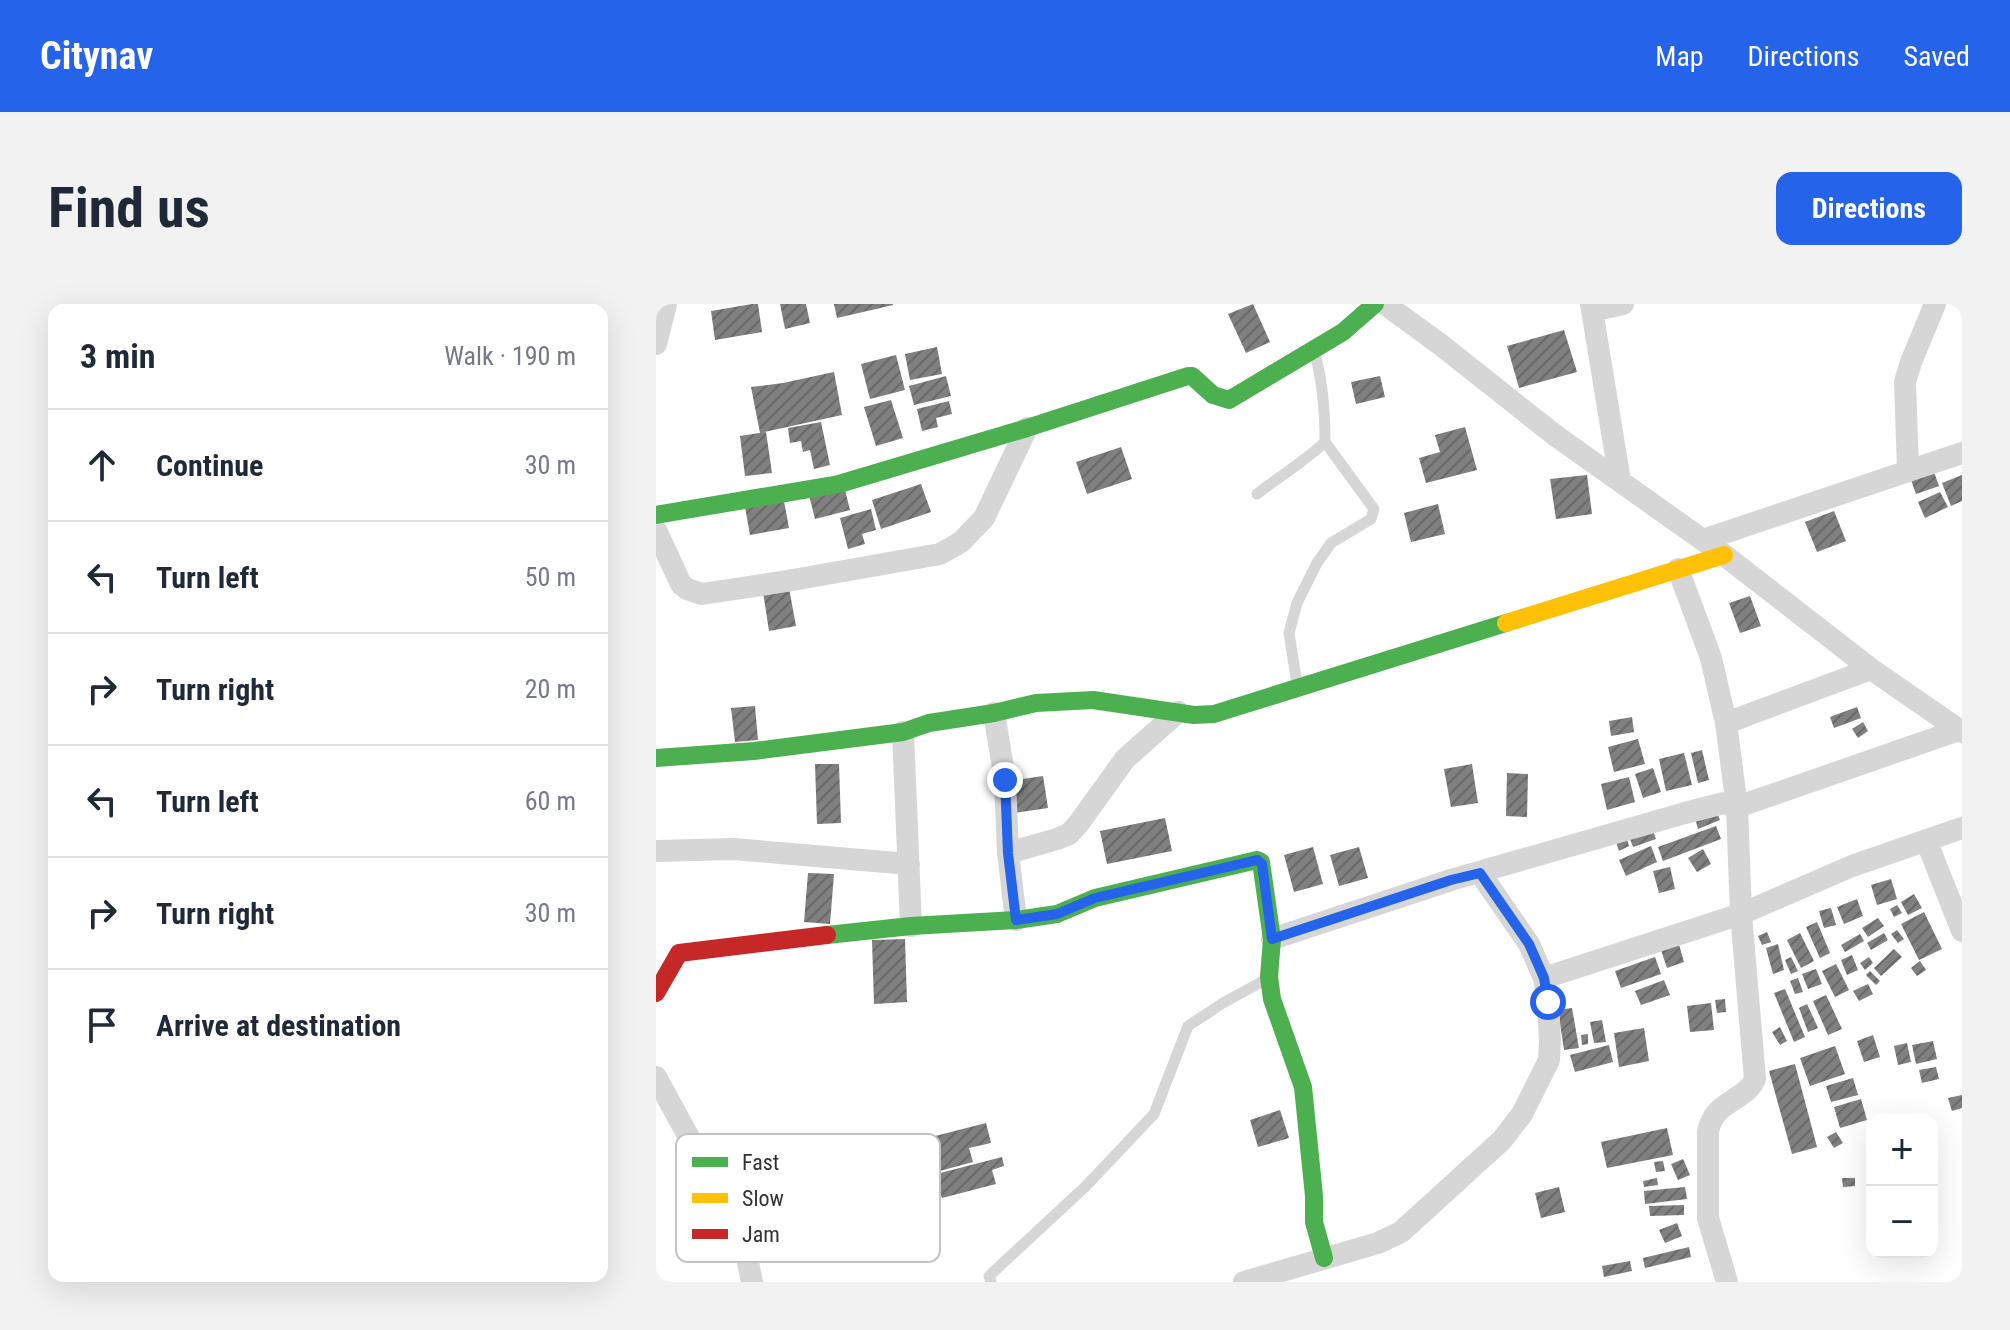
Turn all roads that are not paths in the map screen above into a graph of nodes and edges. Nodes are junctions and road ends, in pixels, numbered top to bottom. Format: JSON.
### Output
{"nodes":[{"id":1,"x":1375,"y":304,"type":"edge"},
{"id":2,"x":1385,"y":304,"type":"edge"},
{"id":3,"x":1623,"y":304,"type":"edge"},
{"id":4,"x":1935,"y":304,"type":"edge"},
{"id":5,"x":1591,"y":307,"type":"edge"},
{"id":6,"x":662,"y":311,"type":"edge"},
{"id":7,"x":656,"y":344,"type":"edge"},
{"id":8,"x":1314,"y":349,"type":"junction"},
{"id":9,"x":1027,"y":428,"type":"junction"},
{"id":10,"x":1325,"y":442,"type":"junction"},
{"id":11,"x":1962,"y":453,"type":"edge"},
{"id":12,"x":1908,"y":471,"type":"junction"},
{"id":13,"x":1620,"y":481,"type":"junction"},
{"id":14,"x":1257,"y":494,"type":"dead end"},
{"id":15,"x":656,"y":515,"type":"edge"},
{"id":16,"x":656,"y":530,"type":"edge"},
{"id":17,"x":1703,"y":540,"type":"junction"},
{"id":18,"x":1724,"y":555,"type":"junction"},
{"id":19,"x":1678,"y":569,"type":"junction"},
{"id":20,"x":1871,"y":669,"type":"junction"},
{"id":21,"x":1298,"y":687,"type":"junction"},
{"id":22,"x":1178,"y":712,"type":"junction"},
{"id":23,"x":994,"y":713,"type":"junction"},
{"id":24,"x":1726,"y":723,"type":"junction"},
{"id":25,"x":1961,"y":731,"type":"edge"},
{"id":26,"x":903,"y":732,"type":"junction"},
{"id":27,"x":656,"y":758,"type":"edge"},
{"id":28,"x":1737,"y":807,"type":"junction"},
{"id":29,"x":1962,"y":828,"type":"edge"},
{"id":30,"x":1926,"y":840,"type":"junction"},
{"id":31,"x":656,"y":851,"type":"edge"},
{"id":32,"x":1008,"y":853,"type":"junction"},
{"id":33,"x":909,"y":864,"type":"junction"},
{"id":34,"x":1480,"y":873,"type":"junction"},
{"id":35,"x":1741,"y":914,"type":"junction"},
{"id":36,"x":1016,"y":920,"type":"junction"},
{"id":37,"x":911,"y":926,"type":"junction"},
{"id":38,"x":1962,"y":931,"type":"edge"},
{"id":39,"x":1272,"y":939,"type":"junction"},
{"id":40,"x":1269,"y":977,"type":"junction"},
{"id":41,"x":1544,"y":978,"type":"junction"},
{"id":42,"x":656,"y":993,"type":"edge"},
{"id":43,"x":656,"y":1077,"type":"edge"},
{"id":44,"x":687,"y":1134,"type":"edge"},
{"id":45,"x":1324,"y":1258,"type":"junction"},
{"id":46,"x":748,"y":1262,"type":"edge"},
{"id":47,"x":990,"y":1279,"type":"edge"},
{"id":48,"x":752,"y":1282,"type":"edge"},
{"id":49,"x":1244,"y":1282,"type":"edge"},
{"id":50,"x":1727,"y":1282,"type":"edge"}],
"edges":[{"from":1,"to":8,"type":"street"},
{"from":2,"to":13,"type":"street"},
{"from":3,"to":5,"type":"street"},
{"from":4,"to":12,"type":"street"},
{"from":5,"to":13,"type":"street"},
{"from":6,"to":7,"type":"street"},
{"from":8,"to":9,"type":"street"},
{"from":8,"to":10,"type":"lane"},
{"from":9,"to":15,"type":"street"},
{"from":9,"to":16,"type":"street"},
{"from":10,"to":14,"type":"lane"},
{"from":10,"to":21,"type":"lane"},
{"from":11,"to":12,"type":"street"},
{"from":12,"to":17,"type":"street"},
{"from":13,"to":17,"type":"street"},
{"from":17,"to":18,"type":"street"},
{"from":18,"to":19,"type":"street"},
{"from":18,"to":20,"type":"street"},
{"from":19,"to":21,"type":"street"},
{"from":19,"to":24,"type":"street"},
{"from":20,"to":24,"type":"street"},
{"from":20,"to":25,"type":"street"},
{"from":21,"to":22,"type":"street"},
{"from":22,"to":23,"type":"street"},
{"from":22,"to":32,"type":"street"},
{"from":23,"to":26,"type":"street"},
{"from":23,"to":32,"type":"street"},
{"from":24,"to":28,"type":"street"},
{"from":25,"to":28,"type":"street"},
{"from":26,"to":27,"type":"street"},
{"from":26,"to":33,"type":"street"},
{"from":28,"to":34,"type":"street"},
{"from":28,"to":35,"type":"street"},
{"from":29,"to":30,"type":"street"},
{"from":30,"to":35,"type":"street"},
{"from":30,"to":38,"type":"street"},
{"from":31,"to":33,"type":"street"},
{"from":32,"to":36,"type":"street"},
{"from":33,"to":37,"type":"street"},
{"from":34,"to":39,"type":"street"},
{"from":34,"to":41,"type":"street"},
{"from":35,"to":41,"type":"street"},
{"from":35,"to":50,"type":"street"},
{"from":36,"to":37,"type":"street"},
{"from":36,"to":39,"type":"street"},
{"from":37,"to":42,"type":"street"},
{"from":39,"to":40,"type":"street"},
{"from":40,"to":45,"type":"street"},
{"from":40,"to":47,"type":"lane"},
{"from":41,"to":45,"type":"street"},
{"from":43,"to":44,"type":"street"},
{"from":45,"to":49,"type":"street"},
{"from":46,"to":48,"type":"street"}]}
